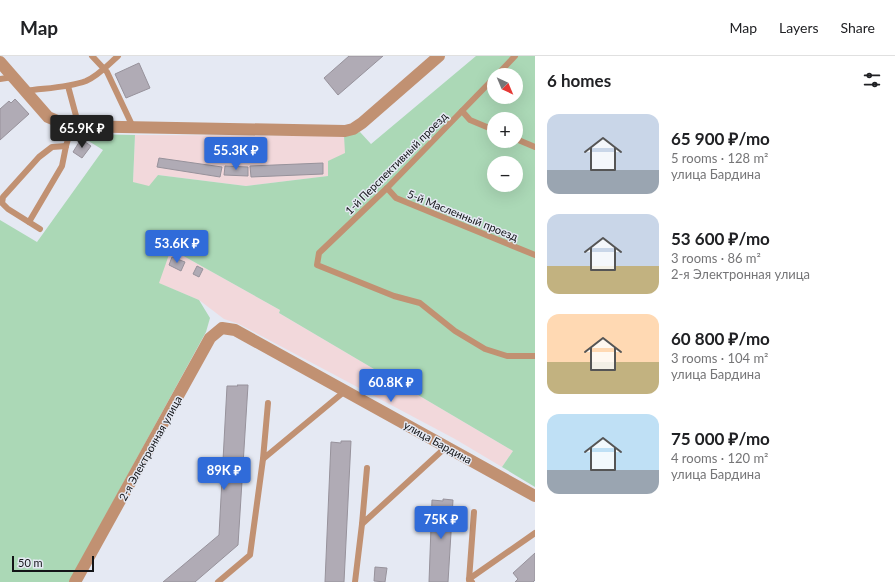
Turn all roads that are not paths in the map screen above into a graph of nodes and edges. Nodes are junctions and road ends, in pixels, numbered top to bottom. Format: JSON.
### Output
{"nodes":[{"id":1,"x":92,"y":56,"type":"edge"},
{"id":2,"x":118,"y":56,"type":"edge"},
{"id":3,"x":439,"y":56,"type":"edge"},
{"id":4,"x":515,"y":56,"type":"edge"},
{"id":5,"x":0,"y":62,"type":"edge"},
{"id":6,"x":504,"y":68,"type":"edge"},
{"id":7,"x":104,"y":69,"type":"junction"},
{"id":8,"x":13,"y":77,"type":"junction"},
{"id":9,"x":0,"y":79,"type":"edge"},
{"id":10,"x":487,"y":85,"type":"edge"},
{"id":11,"x":68,"y":86,"type":"junction"},
{"id":12,"x":25,"y":91,"type":"junction"},
{"id":13,"x":462,"y":111,"type":"junction"},
{"id":14,"x":74,"y":126,"type":"junction"},
{"id":15,"x":133,"y":127,"type":"junction"},
{"id":16,"x":487,"y":127,"type":"edge"},
{"id":17,"x":523,"y":142,"type":"edge"},
{"id":18,"x":66,"y":146,"type":"junction"},
{"id":19,"x":535,"y":147,"type":"edge"},
{"id":20,"x":387,"y":188,"type":"junction"},
{"id":21,"x":29,"y":222,"type":"junction"},
{"id":22,"x":40,"y":229,"type":"dead end"},
{"id":23,"x":535,"y":255,"type":"edge"},
{"id":24,"x":235,"y":330,"type":"joint"},
{"id":25,"x":535,"y":356,"type":"edge"},
{"id":26,"x":345,"y":391,"type":"junction"},
{"id":27,"x":268,"y":403,"type":"dead end"},
{"id":28,"x":446,"y":447,"type":"junction"},
{"id":29,"x":263,"y":459,"type":"junction"},
{"id":30,"x":368,"y":468,"type":"dead end"},
{"id":31,"x":535,"y":496,"type":"edge"},
{"id":32,"x":474,"y":512,"type":"dead end"},
{"id":33,"x":362,"y":524,"type":"junction"},
{"id":34,"x":535,"y":533,"type":"edge"},
{"id":35,"x":470,"y":581,"type":"edge"},
{"id":36,"x":75,"y":582,"type":"edge"},
{"id":37,"x":218,"y":582,"type":"edge"},
{"id":38,"x":355,"y":582,"type":"edge"}],
"edges":[{"from":1,"to":7,"type":"lane"},
{"from":2,"to":7,"type":"lane"},
{"from":3,"to":15,"type":"street"},
{"from":4,"to":6,"type":"lane"},
{"from":5,"to":8,"type":"street"},
{"from":7,"to":11,"type":"lane"},
{"from":7,"to":15,"type":"lane"},
{"from":8,"to":9,"type":"lane"},
{"from":8,"to":12,"type":"street"},
{"from":10,"to":13,"type":"lane","name":"1-й Перспективный проезд"},
{"from":11,"to":12,"type":"lane"},
{"from":11,"to":14,"type":"lane"},
{"from":12,"to":14,"type":"street"},
{"from":13,"to":16,"type":"lane"},
{"from":13,"to":20,"type":"lane","name":"1-й Перспективный проезд"},
{"from":14,"to":15,"type":"street"},
{"from":14,"to":18,"type":"lane"},
{"from":17,"to":19,"type":"lane"},
{"from":18,"to":21,"type":"lane"},
{"from":18,"to":21,"type":"lane"},
{"from":20,"to":23,"type":"lane","name":"5-й Масленный проезд"},
{"from":20,"to":25,"type":"lane","name":"1-й Перспективный проезд"},
{"from":21,"to":22,"type":"lane"},
{"from":24,"to":26,"type":"street","name":"улица Бардина"},
{"from":24,"to":36,"type":"street","name":"2-я Электронная улица"},
{"from":26,"to":28,"type":"street","name":"улица Бардина"},
{"from":26,"to":29,"type":"lane"},
{"from":27,"to":29,"type":"lane"},
{"from":28,"to":31,"type":"street","name":"улица Бардина"},
{"from":28,"to":33,"type":"lane"},
{"from":29,"to":37,"type":"lane"},
{"from":30,"to":33,"type":"lane"},
{"from":32,"to":35,"type":"lane"},
{"from":33,"to":38,"type":"lane"},
{"from":34,"to":35,"type":"lane"}]}
